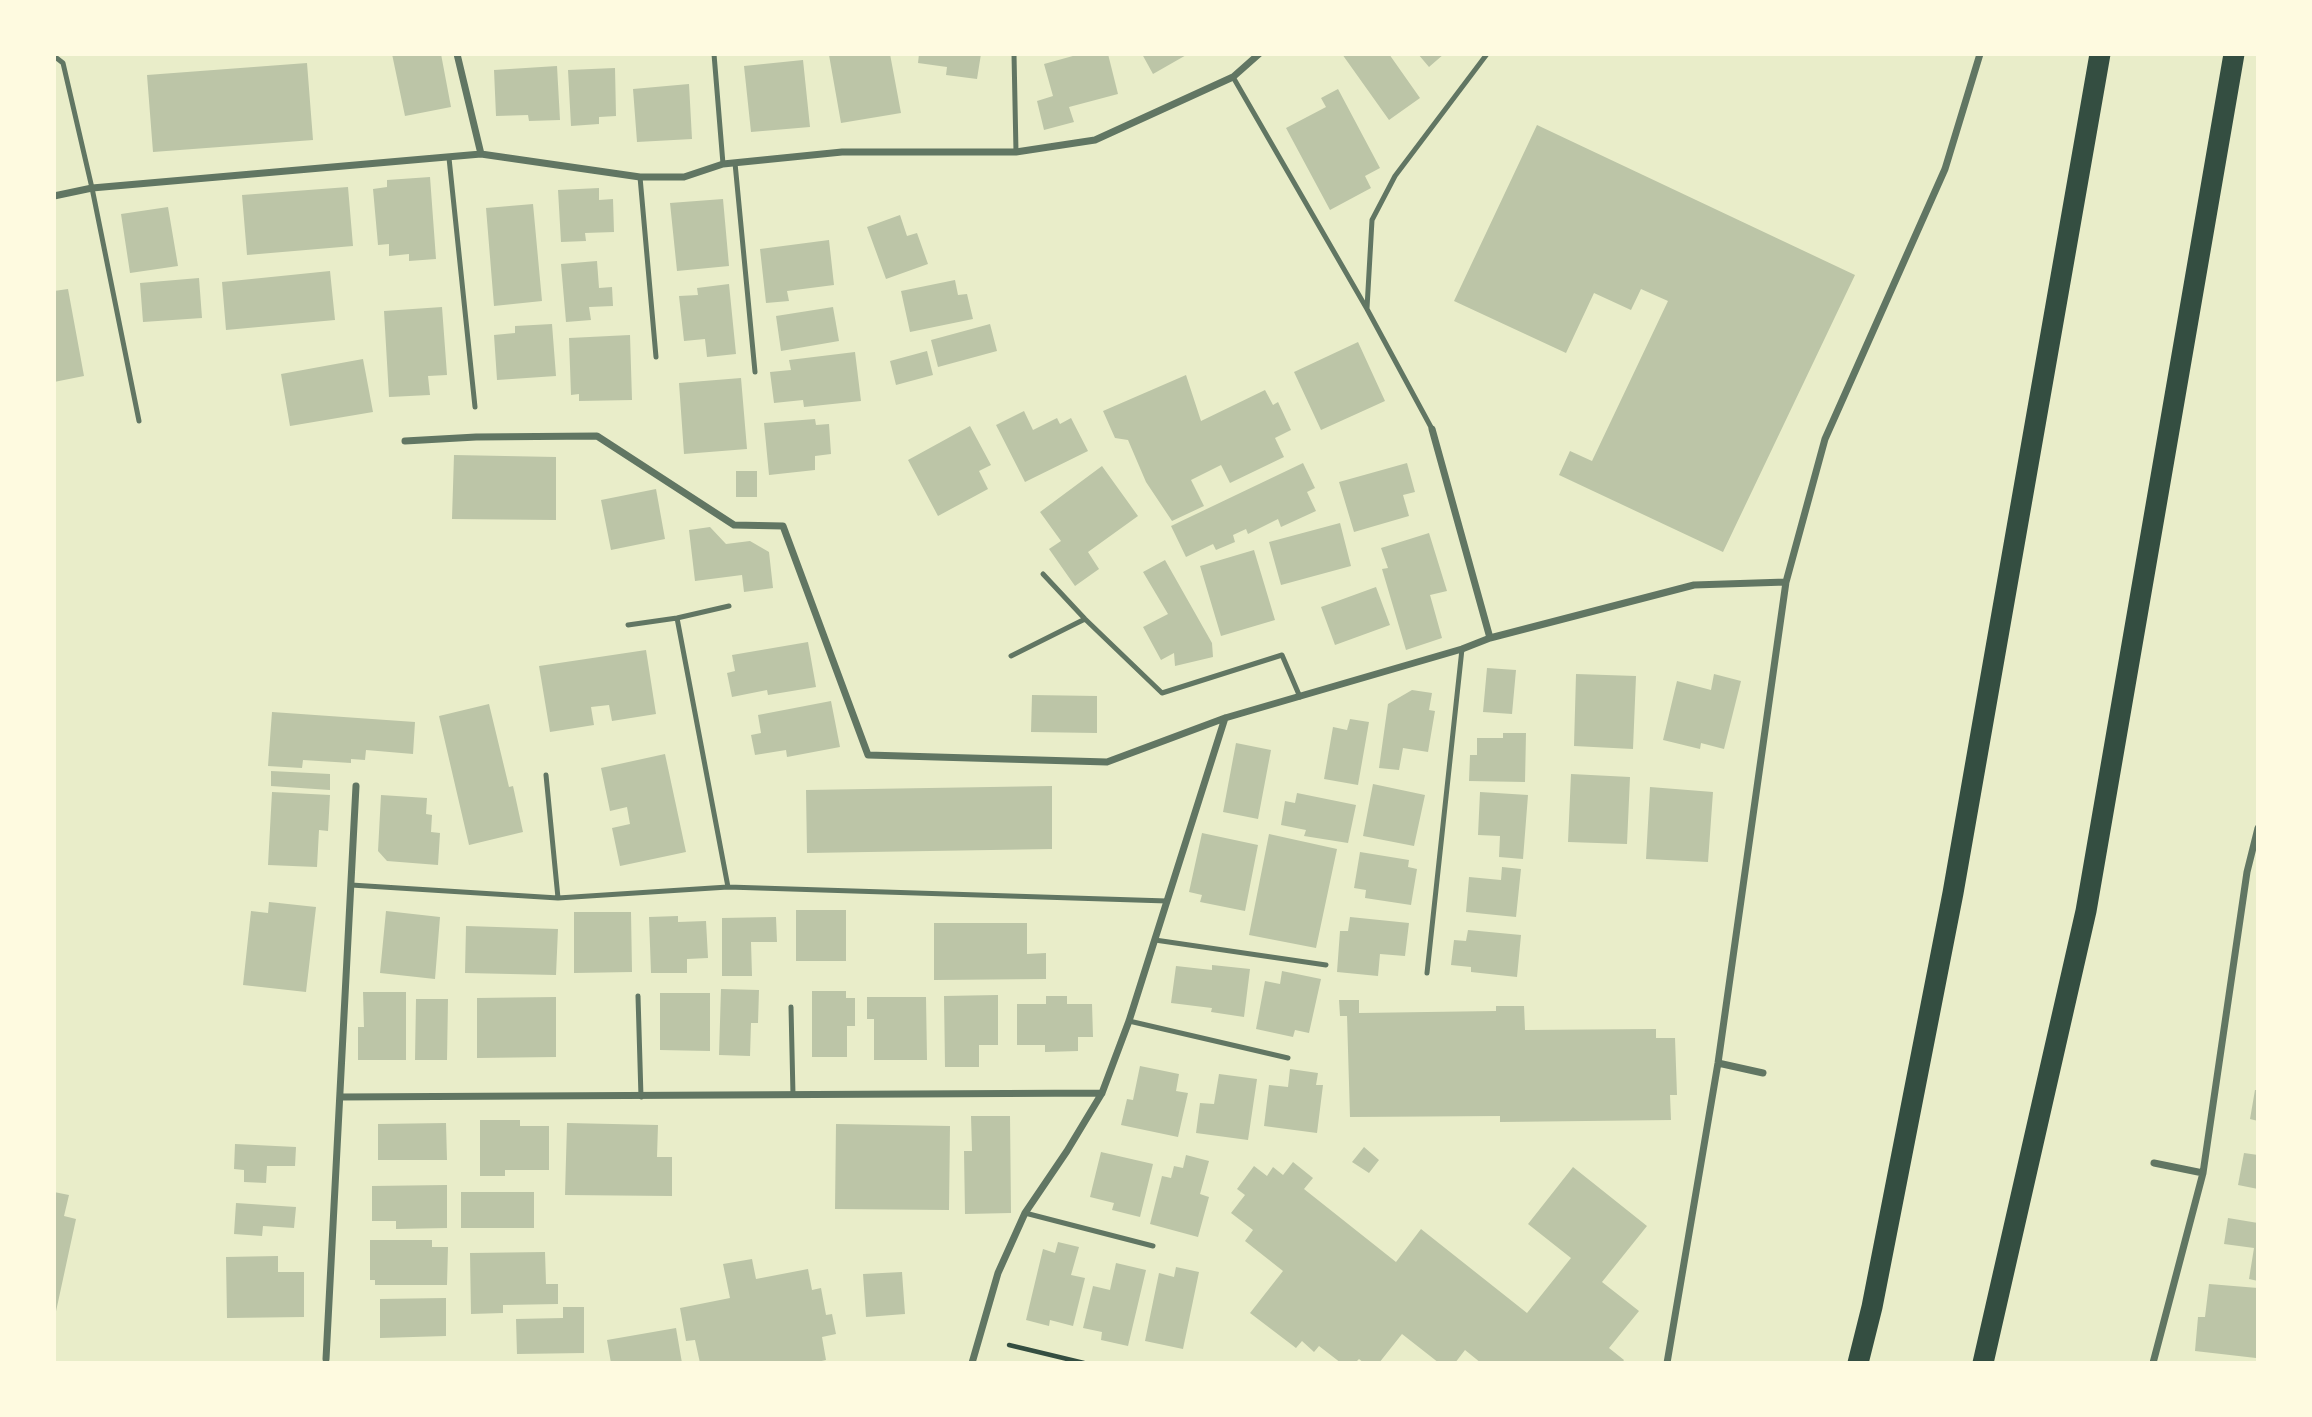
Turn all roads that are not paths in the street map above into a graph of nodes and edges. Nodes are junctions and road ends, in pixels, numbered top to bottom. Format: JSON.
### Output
{"nodes":[{"id":1,"x":457,"y":54,"type":"edge"},
{"id":2,"x":714,"y":54,"type":"edge"},
{"id":3,"x":1014,"y":54,"type":"edge"},
{"id":4,"x":1259,"y":54,"type":"edge"},
{"id":5,"x":1487,"y":54,"type":"edge"},
{"id":6,"x":1980,"y":54,"type":"edge"},
{"id":7,"x":2099,"y":54,"type":"edge"},
{"id":8,"x":2234,"y":54,"type":"edge"},
{"id":9,"x":54,"y":56,"type":"edge"},
{"id":10,"x":1233,"y":78,"type":"junction"},
{"id":11,"x":1016,"y":152,"type":"junction"},
{"id":12,"x":481,"y":154,"type":"junction"},
{"id":13,"x":449,"y":158,"type":"junction"},
{"id":14,"x":735,"y":163,"type":"junction"},
{"id":15,"x":723,"y":164,"type":"junction"},
{"id":16,"x":640,"y":177,"type":"junction"},
{"id":17,"x":92,"y":188,"type":"junction"},
{"id":18,"x":54,"y":196,"type":"edge"},
{"id":19,"x":1367,"y":309,"type":"junction"},
{"id":20,"x":656,"y":358,"type":"dead end"},
{"id":21,"x":755,"y":372,"type":"dead end"},
{"id":22,"x":475,"y":407,"type":"dead end"},
{"id":23,"x":139,"y":421,"type":"dead end"},
{"id":24,"x":1432,"y":429,"type":"joint"},
{"id":25,"x":405,"y":441,"type":"dead end"},
{"id":26,"x":1043,"y":574,"type":"dead end"},
{"id":27,"x":1786,"y":582,"type":"junction"},
{"id":28,"x":729,"y":606,"type":"dead end"},
{"id":29,"x":677,"y":618,"type":"junction"},
{"id":30,"x":1085,"y":619,"type":"junction"},
{"id":31,"x":628,"y":625,"type":"dead end"},
{"id":32,"x":1490,"y":638,"type":"junction"},
{"id":33,"x":1462,"y":649,"type":"junction"},
{"id":34,"x":1011,"y":656,"type":"dead end"},
{"id":35,"x":1300,"y":697,"type":"junction"},
{"id":36,"x":1225,"y":718,"type":"junction"},
{"id":37,"x":546,"y":775,"type":"dead end"},
{"id":38,"x":356,"y":786,"type":"dead end"},
{"id":39,"x":2258,"y":828,"type":"edge"},
{"id":40,"x":351,"y":885,"type":"junction"},
{"id":41,"x":728,"y":887,"type":"junction"},
{"id":42,"x":558,"y":898,"type":"junction"},
{"id":43,"x":1167,"y":901,"type":"junction"},
{"id":44,"x":1154,"y":940,"type":"junction"},
{"id":45,"x":1326,"y":965,"type":"dead end"},
{"id":46,"x":1427,"y":973,"type":"dead end"},
{"id":47,"x":638,"y":996,"type":"dead end"},
{"id":48,"x":791,"y":1007,"type":"dead end"},
{"id":49,"x":1129,"y":1021,"type":"junction"},
{"id":50,"x":1288,"y":1058,"type":"dead end"},
{"id":51,"x":1718,"y":1063,"type":"junction"},
{"id":52,"x":1763,"y":1073,"type":"dead end"},
{"id":53,"x":1102,"y":1093,"type":"junction"},
{"id":54,"x":793,"y":1095,"type":"junction"},
{"id":55,"x":340,"y":1097,"type":"junction"},
{"id":56,"x":641,"y":1097,"type":"junction"},
{"id":57,"x":2154,"y":1163,"type":"dead end"},
{"id":58,"x":2203,"y":1173,"type":"junction"},
{"id":59,"x":1025,"y":1213,"type":"junction"},
{"id":60,"x":1153,"y":1246,"type":"dead end"},
{"id":61,"x":326,"y":1359,"type":"dead end"},
{"id":62,"x":972,"y":1363,"type":"edge"},
{"id":63,"x":1667,"y":1363,"type":"edge"},
{"id":64,"x":1858,"y":1363,"type":"edge"},
{"id":65,"x":1983,"y":1363,"type":"edge"},
{"id":66,"x":2153,"y":1363,"type":"edge"}],
"edges":[{"from":1,"to":12,"type":"street"},
{"from":2,"to":15,"type":"lane"},
{"from":3,"to":11,"type":"lane"},
{"from":4,"to":10,"type":"street"},
{"from":5,"to":19,"type":"lane"},
{"from":6,"to":27,"type":"street"},
{"from":7,"to":64,"type":"highway"},
{"from":8,"to":65,"type":"highway"},
{"from":9,"to":17,"type":"lane"},
{"from":10,"to":11,"type":"street"},
{"from":10,"to":19,"type":"lane"},
{"from":11,"to":14,"type":"street"},
{"from":12,"to":13,"type":"street"},
{"from":12,"to":16,"type":"street"},
{"from":13,"to":17,"type":"street"},
{"from":13,"to":22,"type":"lane"},
{"from":14,"to":15,"type":"street"},
{"from":14,"to":21,"type":"lane"},
{"from":15,"to":16,"type":"street"},
{"from":16,"to":20,"type":"lane"},
{"from":17,"to":18,"type":"street"},
{"from":17,"to":23,"type":"lane"},
{"from":19,"to":24,"type":"lane"},
{"from":24,"to":32,"type":"street"},
{"from":25,"to":36,"type":"street"},
{"from":26,"to":30,"type":"lane"},
{"from":27,"to":32,"type":"street"},
{"from":27,"to":51,"type":"street"},
{"from":28,"to":29,"type":"lane"},
{"from":29,"to":31,"type":"lane"},
{"from":29,"to":41,"type":"lane"},
{"from":30,"to":34,"type":"lane"},
{"from":30,"to":35,"type":"lane"},
{"from":32,"to":33,"type":"street"},
{"from":33,"to":35,"type":"street"},
{"from":33,"to":46,"type":"lane"},
{"from":35,"to":36,"type":"street"},
{"from":36,"to":43,"type":"street"},
{"from":37,"to":42,"type":"lane"},
{"from":38,"to":40,"type":"street"},
{"from":39,"to":58,"type":"street"},
{"from":40,"to":42,"type":"lane"},
{"from":40,"to":55,"type":"street"},
{"from":41,"to":42,"type":"lane"},
{"from":41,"to":43,"type":"lane"},
{"from":43,"to":44,"type":"street"},
{"from":44,"to":45,"type":"lane"},
{"from":44,"to":49,"type":"street"},
{"from":47,"to":56,"type":"lane"},
{"from":48,"to":54,"type":"lane"},
{"from":49,"to":50,"type":"lane"},
{"from":49,"to":53,"type":"street"},
{"from":51,"to":52,"type":"street"},
{"from":51,"to":63,"type":"street"},
{"from":53,"to":54,"type":"street"},
{"from":53,"to":59,"type":"street"},
{"from":54,"to":56,"type":"street"},
{"from":55,"to":56,"type":"street"},
{"from":55,"to":61,"type":"street"},
{"from":57,"to":58,"type":"street"},
{"from":58,"to":66,"type":"street"},
{"from":59,"to":60,"type":"lane"},
{"from":59,"to":62,"type":"street"}]}
